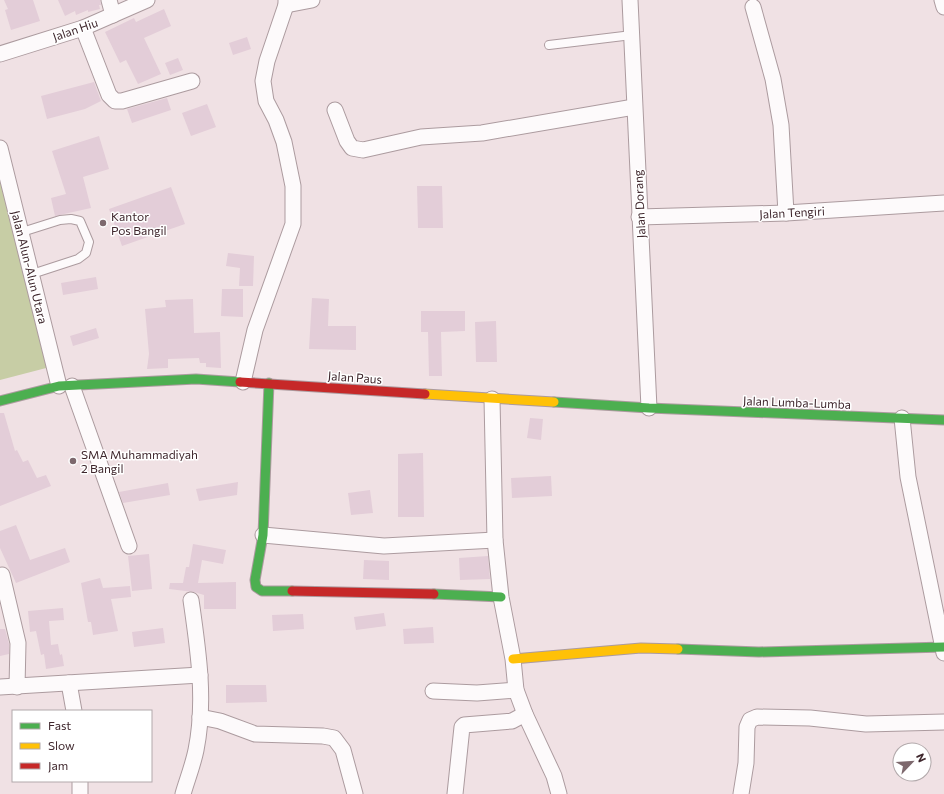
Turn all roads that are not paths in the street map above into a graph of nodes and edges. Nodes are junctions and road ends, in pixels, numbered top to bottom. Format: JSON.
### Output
{"nodes":[{"id":1,"x":109,"y":0,"type":"edge"},
{"id":2,"x":148,"y":0,"type":"edge"},
{"id":3,"x":312,"y":0,"type":"edge"},
{"id":4,"x":630,"y":0,"type":"edge"},
{"id":5,"x":942,"y":0,"type":"edge"},
{"id":6,"x":286,"y":3,"type":"edge"},
{"id":7,"x":753,"y":7,"type":"dead end"},
{"id":8,"x":944,"y":7,"type":"edge"},
{"id":9,"x":113,"y":15,"type":"junction"},
{"id":10,"x":83,"y":28,"type":"junction"},
{"id":11,"x":632,"y":35,"type":"junction"},
{"id":12,"x":549,"y":45,"type":"dead end"},
{"id":13,"x":0,"y":54,"type":"edge"},
{"id":14,"x":192,"y":81,"type":"dead end"},
{"id":15,"x":634,"y":107,"type":"junction"},
{"id":16,"x":335,"y":110,"type":"dead end"},
{"id":17,"x":0,"y":148,"type":"edge"},
{"id":18,"x":944,"y":203,"type":"edge"},
{"id":19,"x":786,"y":212,"type":"junction"},
{"id":20,"x":639,"y":217,"type":"junction"},
{"id":21,"x":22,"y":232,"type":"junction"},
{"id":22,"x":32,"y":274,"type":"junction"},
{"id":23,"x":243,"y":382,"type":"junction"},
{"id":24,"x":269,"y":383,"type":"junction"},
{"id":25,"x":66,"y":386,"type":"junction"},
{"id":26,"x":492,"y":399,"type":"junction"},
{"id":27,"x":0,"y":402,"type":"edge"},
{"id":28,"x":649,"y":408,"type":"junction"},
{"id":29,"x":902,"y":418,"type":"junction"},
{"id":30,"x":944,"y":420,"type":"edge"},
{"id":31,"x":263,"y":535,"type":"junction"},
{"id":32,"x":495,"y":540,"type":"junction"},
{"id":33,"x":129,"y":546,"type":"dead end"},
{"id":34,"x":2,"y":575,"type":"dead end"},
{"id":35,"x":501,"y":597,"type":"junction"},
{"id":36,"x":191,"y":600,"type":"dead end"},
{"id":37,"x":943,"y":649,"type":"edge"},
{"id":38,"x":513,"y":659,"type":"junction"},
{"id":39,"x":200,"y":675,"type":"junction"},
{"id":40,"x":69,"y":683,"type":"junction"},
{"id":41,"x":0,"y":687,"type":"edge"},
{"id":42,"x":17,"y":687,"type":"junction"},
{"id":43,"x":516,"y":690,"type":"junction"},
{"id":44,"x":433,"y":691,"type":"dead end"},
{"id":45,"x":74,"y":710,"type":"edge"},
{"id":46,"x":524,"y":714,"type":"junction"},
{"id":47,"x":200,"y":716,"type":"junction"},
{"id":48,"x":944,"y":722,"type":"edge"},
{"id":49,"x":80,"y":782,"type":"edge"},
{"id":50,"x":80,"y":794,"type":"edge"},
{"id":51,"x":182,"y":794,"type":"edge"},
{"id":52,"x":355,"y":794,"type":"edge"},
{"id":53,"x":455,"y":794,"type":"edge"},
{"id":54,"x":559,"y":794,"type":"edge"},
{"id":55,"x":741,"y":794,"type":"edge"}],
"edges":[{"from":1,"to":9,"type":"street"},
{"from":2,"to":9,"type":"street","name":"Jalan Hiu"},
{"from":3,"to":6,"type":"street"},
{"from":4,"to":11,"type":"street","name":"Jalan Dorang"},
{"from":5,"to":8,"type":"street"},
{"from":6,"to":23,"type":"street"},
{"from":7,"to":19,"type":"street"},
{"from":9,"to":10,"type":"street","name":"Jalan Hiu"},
{"from":10,"to":13,"type":"street","name":"Jalan Hiu"},
{"from":10,"to":14,"type":"street"},
{"from":11,"to":12,"type":"lane"},
{"from":11,"to":15,"type":"street","name":"Jalan Dorang"},
{"from":15,"to":16,"type":"street"},
{"from":15,"to":20,"type":"street","name":"Jalan Dorang"},
{"from":17,"to":21,"type":"street","name":"Jalan Alun-Alun Utara"},
{"from":18,"to":19,"type":"street","name":"Jalan Tengiri"},
{"from":19,"to":20,"type":"street","name":"Jalan Tengiri"},
{"from":20,"to":28,"type":"street","name":"Jalan Dorang"},
{"from":21,"to":22,"type":"street","name":"Jalan Alun-Alun Utara"},
{"from":21,"to":22,"type":"lane"},
{"from":22,"to":25,"type":"street","name":"Jalan Alun-Alun Utara"},
{"from":23,"to":24,"type":"main road","name":"Jalan Paus"},
{"from":23,"to":25,"type":"main road","name":"Jalan Paus"},
{"from":24,"to":26,"type":"main road","name":"Jalan Paus"},
{"from":24,"to":31,"type":"main road"},
{"from":25,"to":27,"type":"main road","name":"Jalan Paus"},
{"from":25,"to":33,"type":"street","name":"Jalan Alun-Alun Utara"},
{"from":26,"to":28,"type":"main road","name":"Jalan Paus"},
{"from":26,"to":32,"type":"street"},
{"from":28,"to":29,"type":"main road","name":"Jalan Lumba-Lumba"},
{"from":29,"to":30,"type":"main road","name":"Jalan Lumba-Lumba"},
{"from":29,"to":37,"type":"street"},
{"from":31,"to":32,"type":"street"},
{"from":31,"to":35,"type":"main road"},
{"from":32,"to":35,"type":"street"},
{"from":34,"to":42,"type":"street"},
{"from":35,"to":38,"type":"street"},
{"from":36,"to":39,"type":"street"},
{"from":37,"to":38,"type":"main road"},
{"from":38,"to":43,"type":"street"},
{"from":39,"to":40,"type":"street"},
{"from":39,"to":47,"type":"street"},
{"from":40,"to":42,"type":"street"},
{"from":40,"to":45,"type":"street"},
{"from":41,"to":42,"type":"street"},
{"from":43,"to":44,"type":"street"},
{"from":43,"to":46,"type":"street"},
{"from":46,"to":53,"type":"street"},
{"from":46,"to":54,"type":"street"},
{"from":47,"to":51,"type":"street"},
{"from":47,"to":52,"type":"street"},
{"from":48,"to":55,"type":"street"},
{"from":49,"to":50,"type":"street"}]}
